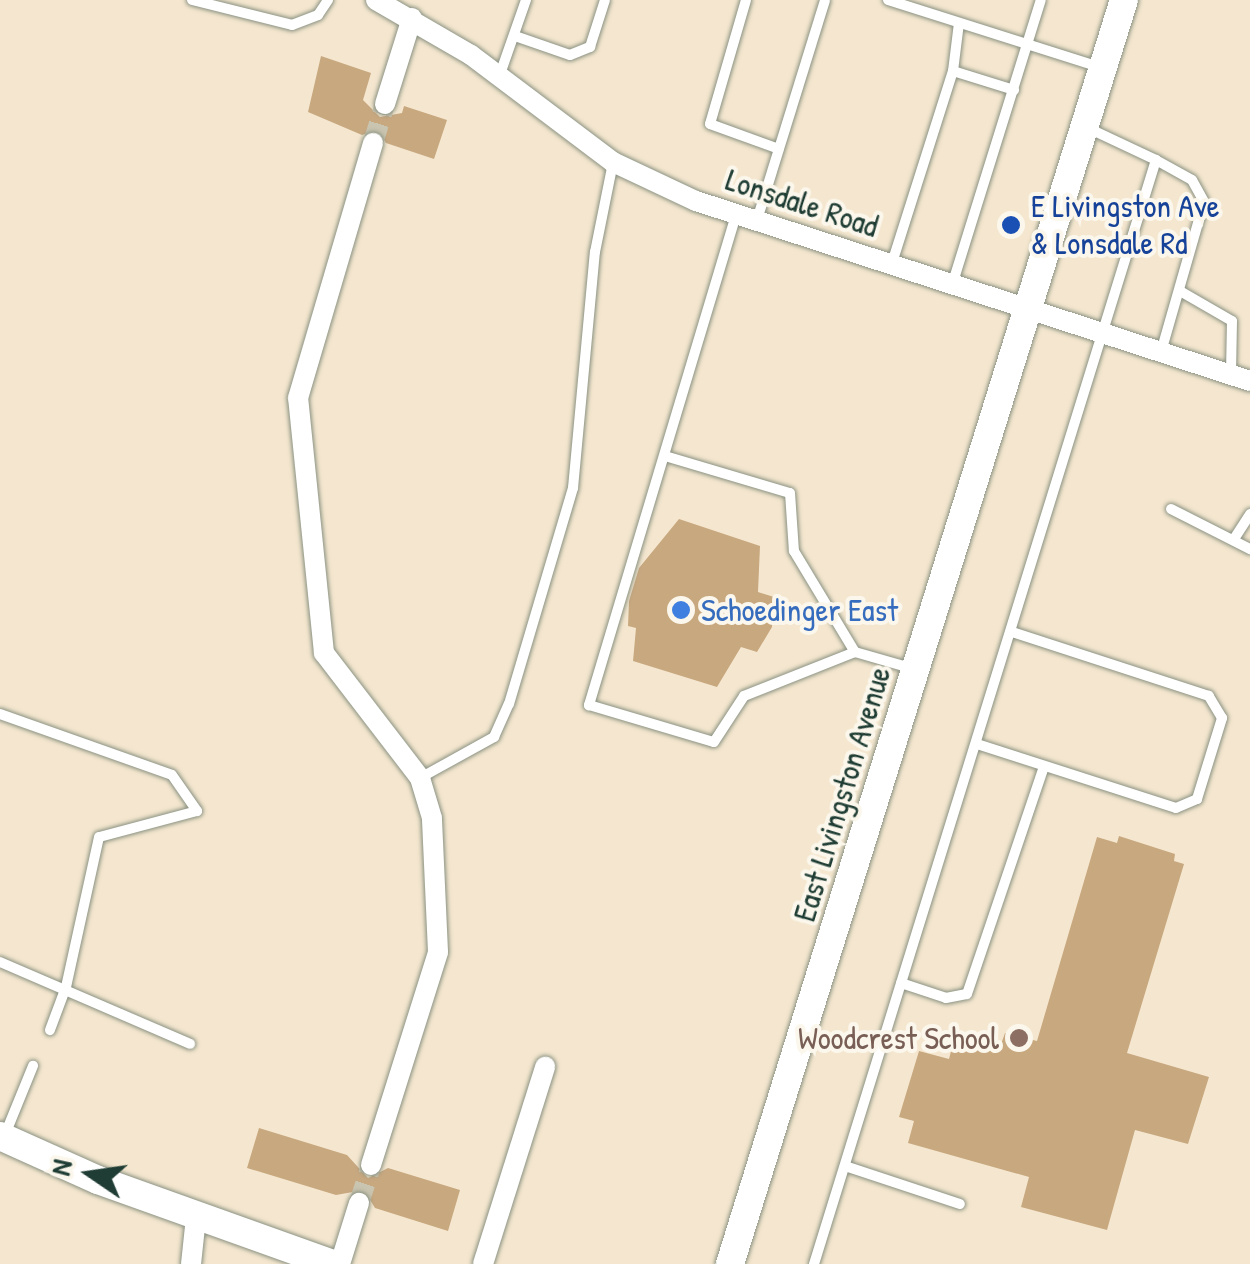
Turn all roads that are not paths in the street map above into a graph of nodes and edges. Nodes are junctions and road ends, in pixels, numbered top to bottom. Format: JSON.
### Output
{"nodes":[{"id":1,"x":192,"y":0,"type":"edge"},
{"id":2,"x":328,"y":0,"type":"edge"},
{"id":3,"x":376,"y":0,"type":"edge"},
{"id":4,"x":526,"y":0,"type":"edge"},
{"id":5,"x":605,"y":0,"type":"edge"},
{"id":6,"x":746,"y":0,"type":"edge"},
{"id":7,"x":825,"y":0,"type":"edge"},
{"id":8,"x":888,"y":0,"type":"edge"},
{"id":9,"x":1041,"y":0,"type":"edge"},
{"id":10,"x":1124,"y":0,"type":"edge"},
{"id":11,"x":412,"y":18,"type":"junction"},
{"id":12,"x":959,"y":24,"type":"junction"},
{"id":13,"x":515,"y":36,"type":"junction"},
{"id":14,"x":1029,"y":47,"type":"junction"},
{"id":15,"x":1104,"y":68,"type":"junction"},
{"id":16,"x":952,"y":71,"type":"junction"},
{"id":17,"x":499,"y":78,"type":"junction"},
{"id":18,"x":1014,"y":90,"type":"junction"},
{"id":19,"x":385,"y":104,"type":"tunnel mouth"},
{"id":20,"x":1086,"y":126,"type":"junction"},
{"id":21,"x":372,"y":143,"type":"tunnel mouth"},
{"id":22,"x":779,"y":149,"type":"junction"},
{"id":23,"x":1156,"y":160,"type":"junction"},
{"id":24,"x":613,"y":162,"type":"junction"},
{"id":25,"x":747,"y":217,"type":"junction"},
{"id":26,"x":892,"y":263,"type":"junction"},
{"id":27,"x":953,"y":282,"type":"junction"},
{"id":28,"x":1180,"y":291,"type":"junction"},
{"id":29,"x":1031,"y":307,"type":"junction"},
{"id":30,"x":1104,"y":330,"type":"junction"},
{"id":31,"x":1162,"y":348,"type":"junction"},
{"id":32,"x":1240,"y":377,"type":"edge"},
{"id":33,"x":665,"y":456,"type":"junction"},
{"id":34,"x":1170,"y":509,"type":"dead end"},
{"id":35,"x":1250,"y":514,"type":"edge"},
{"id":36,"x":1234,"y":539,"type":"junction"},
{"id":37,"x":1250,"y":549,"type":"edge"},
{"id":38,"x":1012,"y":632,"type":"junction"},
{"id":39,"x":855,"y":652,"type":"junction"},
{"id":40,"x":917,"y":670,"type":"junction"},
{"id":41,"x":0,"y":714,"type":"edge"},
{"id":42,"x":977,"y":744,"type":"junction"},
{"id":43,"x":1044,"y":767,"type":"junction"},
{"id":44,"x":420,"y":778,"type":"junction"},
{"id":45,"x":0,"y":962,"type":"edge"},
{"id":46,"x":902,"y":983,"type":"junction"},
{"id":47,"x":66,"y":986,"type":"junction"},
{"id":48,"x":50,"y":1030,"type":"dead end"},
{"id":49,"x":190,"y":1044,"type":"dead end"},
{"id":50,"x":34,"y":1066,"type":"dead end"},
{"id":51,"x":546,"y":1066,"type":"dead end"},
{"id":52,"x":2,"y":1137,"type":"edge"},
{"id":53,"x":371,"y":1165,"type":"tunnel mouth"},
{"id":54,"x":845,"y":1166,"type":"junction"},
{"id":55,"x":359,"y":1203,"type":"tunnel mouth"},
{"id":56,"x":960,"y":1204,"type":"dead end"},
{"id":57,"x":196,"y":1217,"type":"junction"},
{"id":58,"x":191,"y":1264,"type":"edge"},
{"id":59,"x":336,"y":1264,"type":"edge"},
{"id":60,"x":483,"y":1264,"type":"edge"},
{"id":61,"x":730,"y":1264,"type":"edge"},
{"id":62,"x":814,"y":1264,"type":"edge"}],
"edges":[{"from":1,"to":2,"type":"lane"},
{"from":3,"to":11,"type":"street","name":"Lonsdale Road"},
{"from":4,"to":13,"type":"lane"},
{"from":5,"to":13,"type":"lane"},
{"from":6,"to":22,"type":"lane"},
{"from":7,"to":22,"type":"lane"},
{"from":8,"to":12,"type":"lane"},
{"from":9,"to":14,"type":"lane"},
{"from":10,"to":15,"type":"main road","name":"East Livingston Avenue"},
{"from":11,"to":17,"type":"street","name":"Lonsdale Road"},
{"from":11,"to":19,"type":"street"},
{"from":12,"to":14,"type":"lane"},
{"from":12,"to":16,"type":"lane"},
{"from":13,"to":17,"type":"lane"},
{"from":14,"to":15,"type":"lane"},
{"from":14,"to":18,"type":"lane"},
{"from":15,"to":20,"type":"main road","name":"East Livingston Avenue"},
{"from":16,"to":18,"type":"lane"},
{"from":16,"to":26,"type":"lane"},
{"from":17,"to":24,"type":"street","name":"Lonsdale Road"},
{"from":18,"to":27,"type":"lane"},
{"from":20,"to":23,"type":"lane"},
{"from":20,"to":29,"type":"main road","name":"East Livingston Avenue"},
{"from":21,"to":44,"type":"street"},
{"from":22,"to":25,"type":"lane"},
{"from":23,"to":28,"type":"lane"},
{"from":23,"to":30,"type":"lane"},
{"from":24,"to":25,"type":"street","name":"Lonsdale Road"},
{"from":24,"to":44,"type":"lane"},
{"from":25,"to":26,"type":"street","name":"Lonsdale Road"},
{"from":25,"to":33,"type":"lane"},
{"from":26,"to":27,"type":"street","name":"Lonsdale Road"},
{"from":27,"to":29,"type":"street","name":"Lonsdale Road"},
{"from":28,"to":31,"type":"lane"},
{"from":28,"to":32,"type":"lane"},
{"from":29,"to":30,"type":"street","name":"Lonsdale Road"},
{"from":29,"to":40,"type":"main road","name":"East Livingston Avenue"},
{"from":30,"to":31,"type":"street","name":"Lonsdale Road"},
{"from":30,"to":38,"type":"lane"},
{"from":31,"to":32,"type":"street","name":"Lonsdale Road"},
{"from":33,"to":39,"type":"lane"},
{"from":33,"to":39,"type":"lane"},
{"from":34,"to":36,"type":"lane"},
{"from":35,"to":36,"type":"lane"},
{"from":36,"to":37,"type":"lane"},
{"from":38,"to":42,"type":"lane"},
{"from":38,"to":43,"type":"lane"},
{"from":39,"to":40,"type":"lane"},
{"from":40,"to":61,"type":"main road","name":"East Livingston Avenue"},
{"from":41,"to":47,"type":"lane"},
{"from":42,"to":43,"type":"lane"},
{"from":42,"to":46,"type":"lane"},
{"from":43,"to":46,"type":"lane"},
{"from":44,"to":53,"type":"street"},
{"from":45,"to":47,"type":"lane"},
{"from":46,"to":54,"type":"lane"},
{"from":47,"to":48,"type":"lane"},
{"from":47,"to":49,"type":"lane"},
{"from":50,"to":52,"type":"lane"},
{"from":51,"to":60,"type":"street"},
{"from":52,"to":57,"type":"main road"},
{"from":54,"to":56,"type":"lane"},
{"from":54,"to":62,"type":"lane"},
{"from":55,"to":59,"type":"street"},
{"from":57,"to":58,"type":"street"},
{"from":57,"to":59,"type":"main road"}]}
